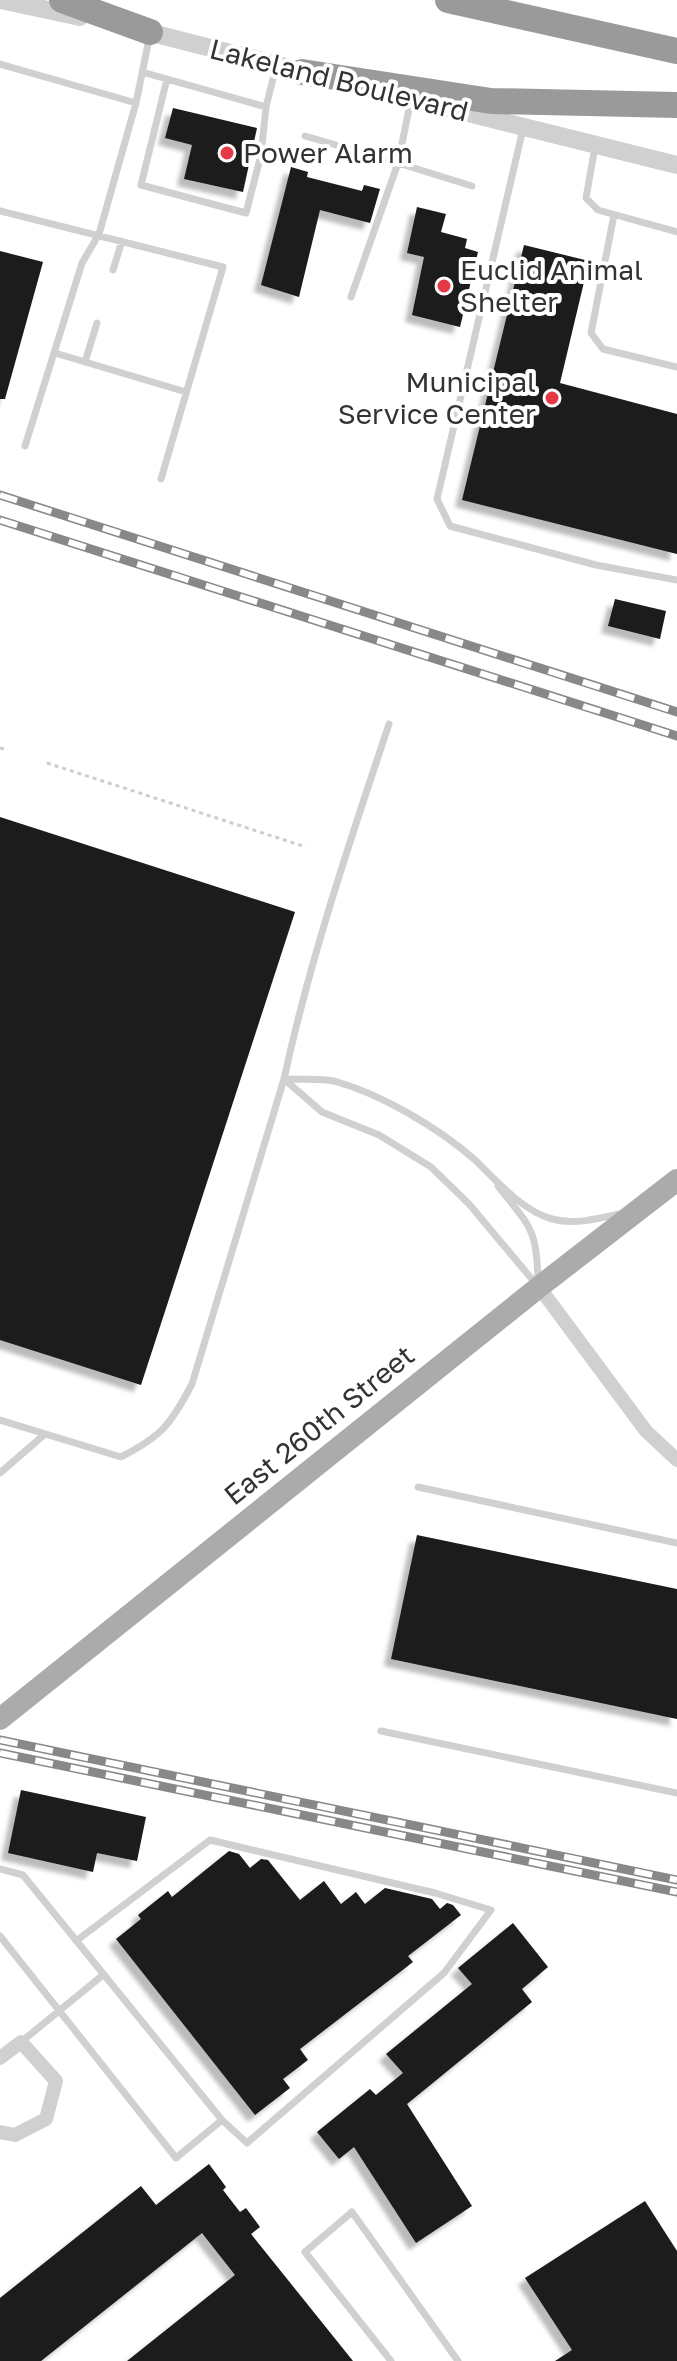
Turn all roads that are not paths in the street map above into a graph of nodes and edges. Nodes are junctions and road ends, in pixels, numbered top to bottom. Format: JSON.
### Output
{"nodes":[{"id":1,"x":1,"y":0,"type":"edge"},
{"id":2,"x":62,"y":0,"type":"edge"},
{"id":3,"x":448,"y":0,"type":"edge"},
{"id":4,"x":150,"y":32,"type":"junction"},
{"id":5,"x":677,"y":51,"type":"edge"},
{"id":6,"x":0,"y":64,"type":"edge"},
{"id":7,"x":289,"y":68,"type":"junction"},
{"id":8,"x":142,"y":72,"type":"junction"},
{"id":9,"x":167,"y":79,"type":"junction"},
{"id":10,"x":411,"y":99,"type":"junction"},
{"id":11,"x":136,"y":103,"type":"junction"},
{"id":12,"x":677,"y":105,"type":"edge"},
{"id":13,"x":266,"y":107,"type":"junction"},
{"id":14,"x":523,"y":126,"type":"junction"},
{"id":15,"x":305,"y":136,"type":"dead end"},
{"id":16,"x":596,"y":144,"type":"junction"},
{"id":17,"x":398,"y":163,"type":"junction"},
{"id":18,"x":677,"y":165,"type":"edge"},
{"id":19,"x":472,"y":186,"type":"dead end"},
{"id":20,"x":0,"y":211,"type":"edge"},
{"id":21,"x":614,"y":215,"type":"junction"},
{"id":22,"x":677,"y":232,"type":"edge"},
{"id":23,"x":99,"y":234,"type":"junction"},
{"id":24,"x":122,"y":241,"type":"junction"},
{"id":25,"x":113,"y":270,"type":"dead end"},
{"id":26,"x":351,"y":297,"type":"dead end"},
{"id":27,"x":97,"y":323,"type":"dead end"},
{"id":28,"x":55,"y":353,"type":"junction"},
{"id":29,"x":85,"y":362,"type":"junction"},
{"id":30,"x":677,"y":367,"type":"edge"},
{"id":31,"x":186,"y":392,"type":"junction"},
{"id":32,"x":25,"y":446,"type":"dead end"},
{"id":33,"x":161,"y":479,"type":"dead end"},
{"id":34,"x":677,"y":580,"type":"edge"},
{"id":35,"x":389,"y":724,"type":"dead end"},
{"id":36,"x":284,"y":1079,"type":"junction"},
{"id":37,"x":487,"y":1172,"type":"junction"},
{"id":38,"x":677,"y":1180,"type":"edge"},
{"id":39,"x":640,"y":1210,"type":"junction"},
{"id":40,"x":539,"y":1287,"type":"junction"},
{"id":41,"x":0,"y":1420,"type":"edge"},
{"id":42,"x":45,"y":1434,"type":"junction"},
{"id":43,"x":677,"y":1460,"type":"edge"},
{"id":44,"x":0,"y":1473,"type":"edge"},
{"id":45,"x":418,"y":1487,"type":"dead end"},
{"id":46,"x":677,"y":1543,"type":"edge"},
{"id":47,"x":0,"y":1719,"type":"edge"},
{"id":48,"x":381,"y":1731,"type":"dead end"},
{"id":49,"x":677,"y":1793,"type":"edge"},
{"id":50,"x":0,"y":1869,"type":"edge"},
{"id":51,"x":0,"y":1936,"type":"edge"},
{"id":52,"x":76,"y":1941,"type":"junction"},
{"id":53,"x":103,"y":1975,"type":"junction"},
{"id":54,"x":60,"y":2010,"type":"junction"},
{"id":55,"x":21,"y":2042,"type":"junction"},
{"id":56,"x":0,"y":2058,"type":"edge"},
{"id":57,"x":222,"y":2120,"type":"junction"},
{"id":58,"x":0,"y":2132,"type":"edge"},
{"id":59,"x":391,"y":2361,"type":"edge"},
{"id":60,"x":458,"y":2361,"type":"edge"}],
"edges":[{"from":1,"to":4,"type":"street","name":"Lakeland Boulevard"},
{"from":2,"to":4,"type":"highway"},
{"from":3,"to":5,"type":"highway"},
{"from":4,"to":7,"type":"street","name":"Lakeland Boulevard"},
{"from":4,"to":8,"type":"lane"},
{"from":6,"to":11,"type":"lane"},
{"from":7,"to":10,"type":"street","name":"Lakeland Boulevard"},
{"from":7,"to":12,"type":"highway"},
{"from":7,"to":13,"type":"lane"},
{"from":8,"to":9,"type":"lane"},
{"from":8,"to":11,"type":"lane"},
{"from":9,"to":13,"type":"lane"},
{"from":9,"to":13,"type":"lane"},
{"from":10,"to":14,"type":"street","name":"Lakeland Boulevard"},
{"from":10,"to":17,"type":"lane"},
{"from":11,"to":23,"type":"lane"},
{"from":14,"to":16,"type":"street","name":"Lakeland Boulevard"},
{"from":14,"to":34,"type":"lane"},
{"from":15,"to":17,"type":"lane"},
{"from":16,"to":18,"type":"street","name":"Lakeland Boulevard"},
{"from":16,"to":21,"type":"lane"},
{"from":17,"to":19,"type":"lane"},
{"from":17,"to":26,"type":"lane"},
{"from":20,"to":23,"type":"lane"},
{"from":21,"to":22,"type":"lane"},
{"from":21,"to":30,"type":"lane"},
{"from":23,"to":24,"type":"lane"},
{"from":23,"to":28,"type":"lane"},
{"from":24,"to":25,"type":"lane"},
{"from":24,"to":31,"type":"lane"},
{"from":27,"to":29,"type":"lane"},
{"from":28,"to":29,"type":"lane"},
{"from":28,"to":32,"type":"lane"},
{"from":29,"to":31,"type":"lane"},
{"from":31,"to":33,"type":"lane"},
{"from":35,"to":36,"type":"lane"},
{"from":36,"to":37,"type":"lane"},
{"from":36,"to":40,"type":"lane"},
{"from":36,"to":42,"type":"lane"},
{"from":37,"to":39,"type":"lane"},
{"from":37,"to":40,"type":"lane"},
{"from":38,"to":39,"type":"main road","name":"East 260th Street"},
{"from":39,"to":40,"type":"main road","name":"East 260th Street"},
{"from":40,"to":43,"type":"street"},
{"from":40,"to":47,"type":"main road","name":"East 260th Street"},
{"from":41,"to":42,"type":"lane"},
{"from":42,"to":44,"type":"lane"},
{"from":45,"to":46,"type":"lane"},
{"from":48,"to":49,"type":"lane"},
{"from":50,"to":52,"type":"lane"},
{"from":51,"to":54,"type":"lane"},
{"from":52,"to":53,"type":"lane"},
{"from":52,"to":57,"type":"lane"},
{"from":53,"to":54,"type":"lane"},
{"from":53,"to":57,"type":"lane"},
{"from":54,"to":55,"type":"lane"},
{"from":54,"to":57,"type":"lane"},
{"from":55,"to":56,"type":"street"},
{"from":55,"to":58,"type":"street"},
{"from":59,"to":60,"type":"lane"}]}
